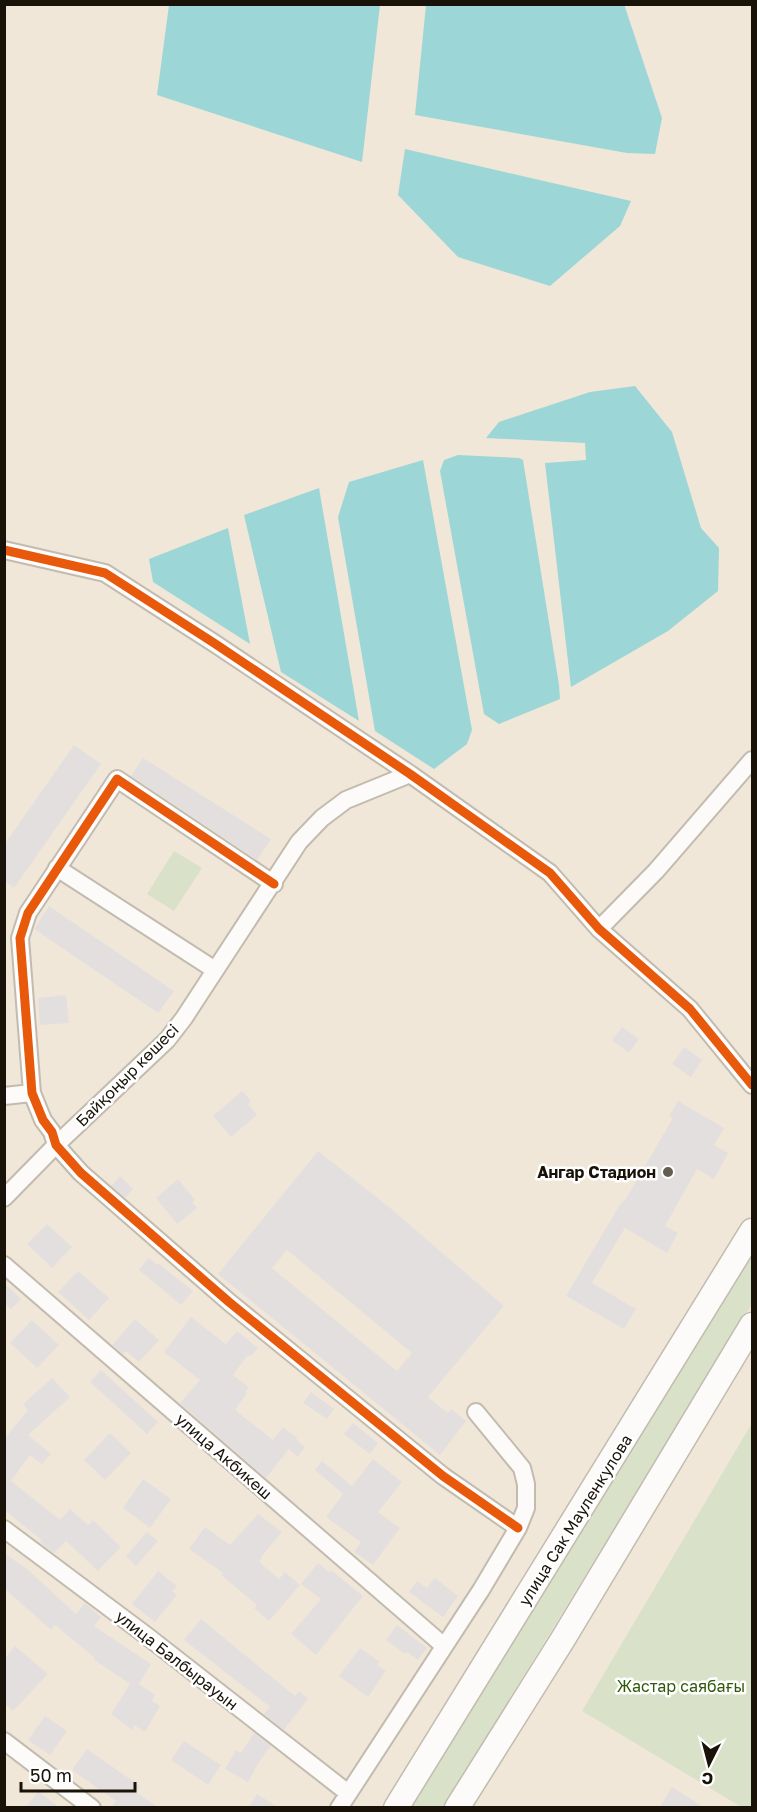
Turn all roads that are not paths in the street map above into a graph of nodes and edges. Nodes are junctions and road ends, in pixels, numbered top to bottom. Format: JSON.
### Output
{"nodes":[{"id":1,"x":4,"y":550,"type":"edge"},
{"id":2,"x":753,"y":760,"type":"edge"},
{"id":3,"x":410,"y":774,"type":"junction"},
{"id":4,"x":57,"y":868,"type":"junction"},
{"id":5,"x":274,"y":884,"type":"junction"},
{"id":6,"x":599,"y":929,"type":"junction"},
{"id":7,"x":215,"y":970,"type":"junction"},
{"id":8,"x":753,"y":1085,"type":"edge"},
{"id":9,"x":32,"y":1093,"type":"junction"},
{"id":10,"x":4,"y":1096,"type":"edge"},
{"id":11,"x":56,"y":1145,"type":"junction"},
{"id":12,"x":4,"y":1198,"type":"edge"},
{"id":13,"x":753,"y":1231,"type":"edge"},
{"id":14,"x":4,"y":1266,"type":"edge"},
{"id":15,"x":753,"y":1325,"type":"edge"},
{"id":16,"x":476,"y":1412,"type":"dead end"},
{"id":17,"x":519,"y":1528,"type":"junction"},
{"id":18,"x":4,"y":1529,"type":"edge"},
{"id":19,"x":444,"y":1646,"type":"junction"},
{"id":20,"x":4,"y":1741,"type":"edge"},
{"id":21,"x":348,"y":1793,"type":"junction"},
{"id":22,"x":92,"y":1808,"type":"edge"},
{"id":23,"x":339,"y":1808,"type":"edge"},
{"id":24,"x":396,"y":1808,"type":"edge"},
{"id":25,"x":457,"y":1808,"type":"edge"}],
"edges":[{"from":1,"to":3,"type":"street"},
{"from":2,"to":6,"type":"street"},
{"from":3,"to":5,"type":"street","name":"Байқоңыр көшесі"},
{"from":3,"to":6,"type":"street"},
{"from":4,"to":5,"type":"street"},
{"from":4,"to":7,"type":"street"},
{"from":4,"to":9,"type":"street"},
{"from":5,"to":7,"type":"street","name":"Байқоңыр көшесі"},
{"from":6,"to":8,"type":"street"},
{"from":7,"to":11,"type":"street","name":"Байқоңыр көшесі"},
{"from":9,"to":10,"type":"street"},
{"from":9,"to":11,"type":"street"},
{"from":11,"to":12,"type":"street","name":"Байқоңыр көшесі"},
{"from":11,"to":17,"type":"street"},
{"from":13,"to":24,"type":"main road","name":"улица Сак Мауленкулова"},
{"from":14,"to":19,"type":"street","name":"улица Акбикеш"},
{"from":15,"to":25,"type":"main road"},
{"from":16,"to":17,"type":"street"},
{"from":17,"to":19,"type":"street"},
{"from":18,"to":21,"type":"street","name":"улица Балбырауын"},
{"from":19,"to":21,"type":"street"},
{"from":20,"to":22,"type":"street"},
{"from":21,"to":23,"type":"street"}]}
